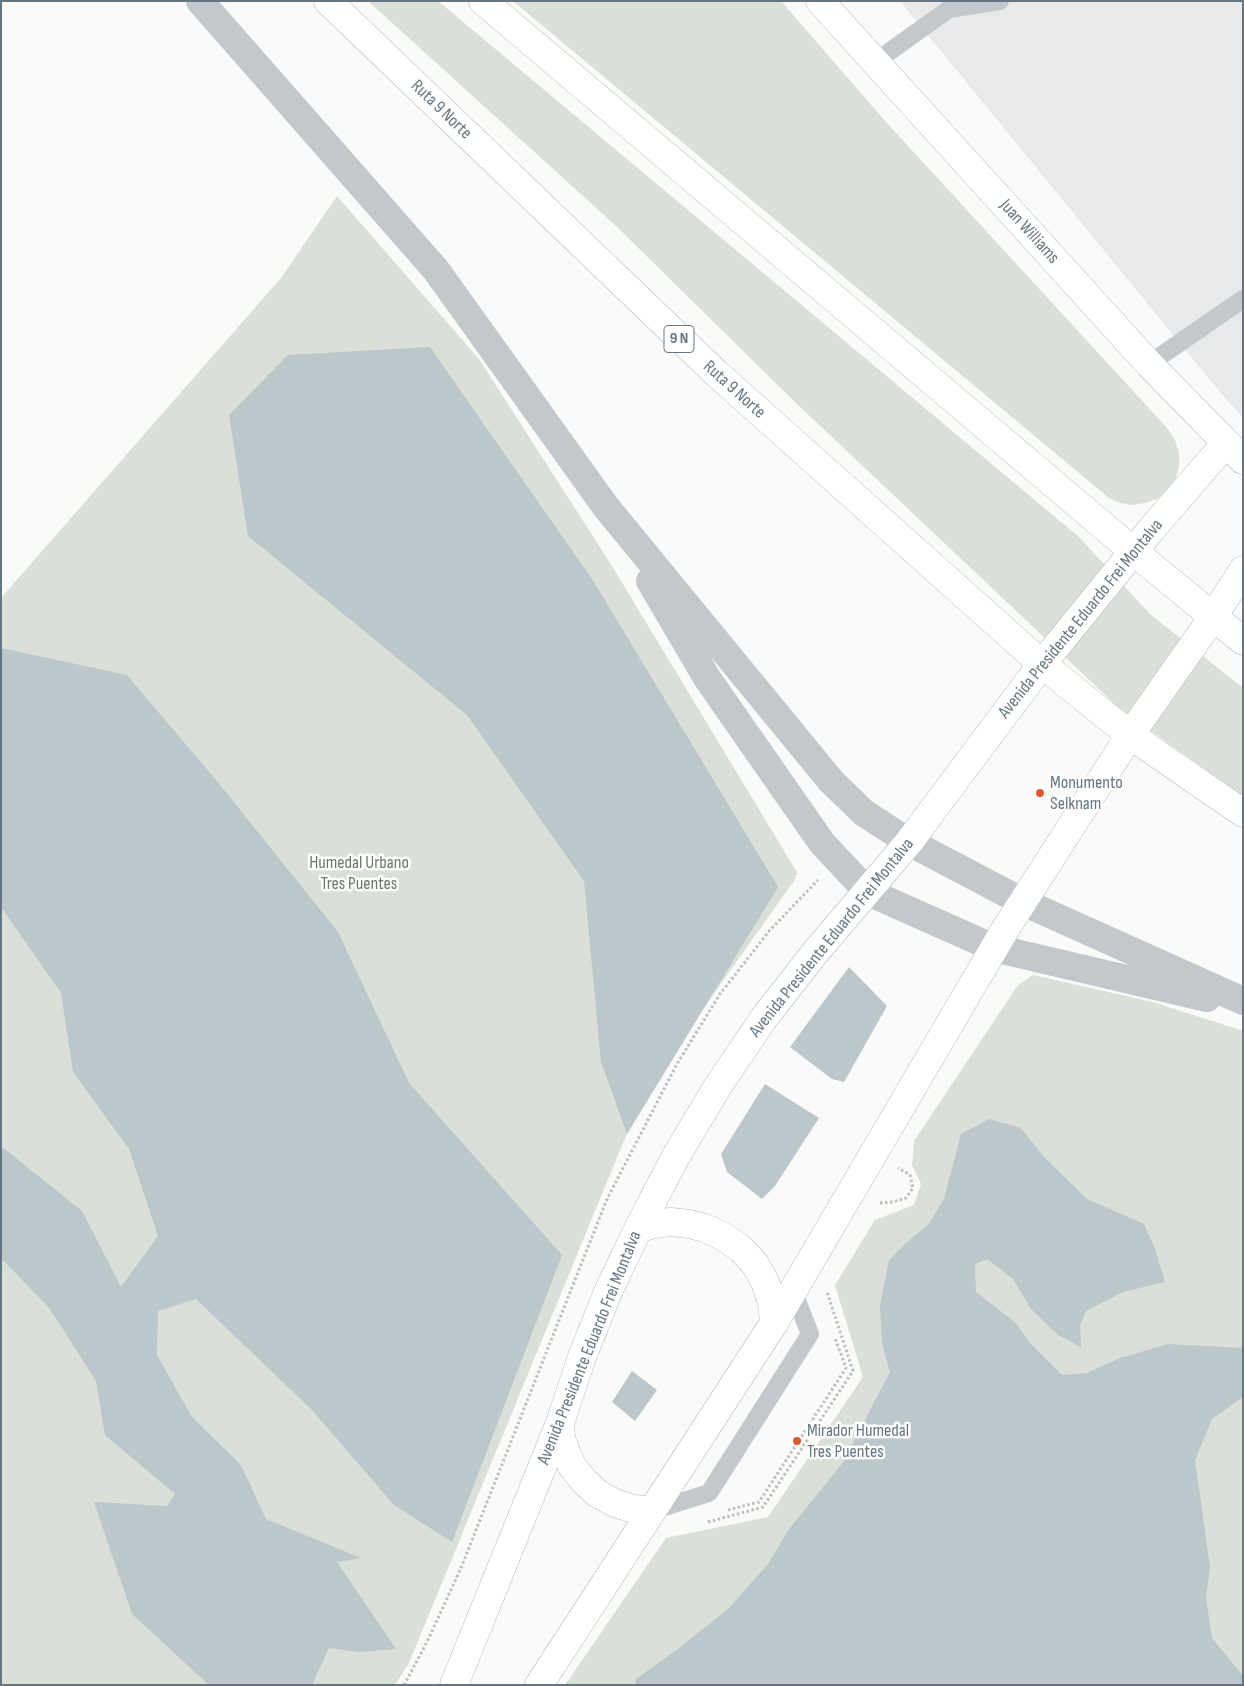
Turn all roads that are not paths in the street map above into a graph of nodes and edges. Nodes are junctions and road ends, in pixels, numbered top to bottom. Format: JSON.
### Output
{"nodes":[{"id":1,"x":200,"y":1,"type":"edge"},
{"id":2,"x":328,"y":1,"type":"edge"},
{"id":3,"x":483,"y":1,"type":"edge"},
{"id":4,"x":820,"y":1,"type":"edge"},
{"id":5,"x":1000,"y":1,"type":"edge"},
{"id":6,"x":875,"y":62,"type":"junction"},
{"id":7,"x":1243,"y":298,"type":"edge"},
{"id":8,"x":1149,"y":364,"type":"junction"},
{"id":9,"x":1235,"y":452,"type":"edge"},
{"id":10,"x":606,"y":507,"type":"junction"},
{"id":11,"x":1133,"y":551,"type":"junction"},
{"id":12,"x":1243,"y":570,"type":"edge"},
{"id":13,"x":1213,"y":616,"type":"junction"},
{"id":14,"x":1243,"y":641,"type":"edge"},
{"id":15,"x":1042,"y":664,"type":"junction"},
{"id":16,"x":1130,"y":735,"type":"junction"},
{"id":17,"x":1243,"y":813,"type":"edge"},
{"id":18,"x":910,"y":842,"type":"junction"},
{"id":19,"x":868,"y":892,"type":"junction"},
{"id":20,"x":1023,"y":902,"type":"junction"},
{"id":21,"x":994,"y":948,"type":"junction"},
{"id":22,"x":1243,"y":1001,"type":"edge"},
{"id":23,"x":1243,"y":1006,"type":"edge"},
{"id":24,"x":638,"y":1229,"type":"junction"},
{"id":25,"x":793,"y":1290,"type":"junction"},
{"id":26,"x":774,"y":1323,"type":"junction"},
{"id":27,"x":560,"y":1423,"type":"junction"},
{"id":28,"x":652,"y":1511,"type":"junction"},
{"id":29,"x":454,"y":1685,"type":"edge"},
{"id":30,"x":539,"y":1685,"type":"edge"}],
"edges":[{"from":1,"to":10,"type":"street"},
{"from":2,"to":15,"type":"main road","name":"Ruta 9 Norte","number":"9 N"},
{"from":3,"to":11,"type":"main road"},
{"from":4,"to":6,"type":"main road","name":"Juan Williams"},
{"from":5,"to":6,"type":"lane"},
{"from":6,"to":8,"type":"main road","name":"Juan Williams"},
{"from":7,"to":8,"type":"lane"},
{"from":8,"to":9,"type":"main road","name":"Juan Williams"},
{"from":9,"to":11,"type":"main road","name":"Avenida Presidente Eduardo Frei Montalva"},
{"from":10,"to":18,"type":"street"},
{"from":10,"to":19,"type":"street"},
{"from":11,"to":13,"type":"main road"},
{"from":11,"to":15,"type":"main road","name":"Avenida Presidente Eduardo Frei Montalva"},
{"from":12,"to":13,"type":"main road"},
{"from":13,"to":14,"type":"main road"},
{"from":13,"to":16,"type":"main road"},
{"from":15,"to":16,"type":"main road","name":"Ruta 9 Norte"},
{"from":15,"to":18,"type":"main road","name":"Avenida Presidente Eduardo Frei Montalva"},
{"from":16,"to":17,"type":"main road","name":"Ruta 9 Norte"},
{"from":16,"to":20,"type":"main road"},
{"from":18,"to":19,"type":"main road","name":"Avenida Presidente Eduardo Frei Montalva"},
{"from":18,"to":20,"type":"street"},
{"from":19,"to":21,"type":"street"},
{"from":19,"to":24,"type":"main road","name":"Avenida Presidente Eduardo Frei Montalva"},
{"from":20,"to":21,"type":"main road"},
{"from":20,"to":22,"type":"street"},
{"from":21,"to":23,"type":"street"},
{"from":21,"to":25,"type":"main road"},
{"from":24,"to":26,"type":"main road"},
{"from":24,"to":27,"type":"main road","name":"Avenida Presidente Eduardo Frei Montalva"},
{"from":25,"to":26,"type":"main road"},
{"from":25,"to":28,"type":"lane"},
{"from":26,"to":28,"type":"main road"},
{"from":27,"to":28,"type":"main road"},
{"from":27,"to":29,"type":"main road","name":"Avenida Presidente Eduardo Frei Montalva"},
{"from":28,"to":30,"type":"main road"}]}
